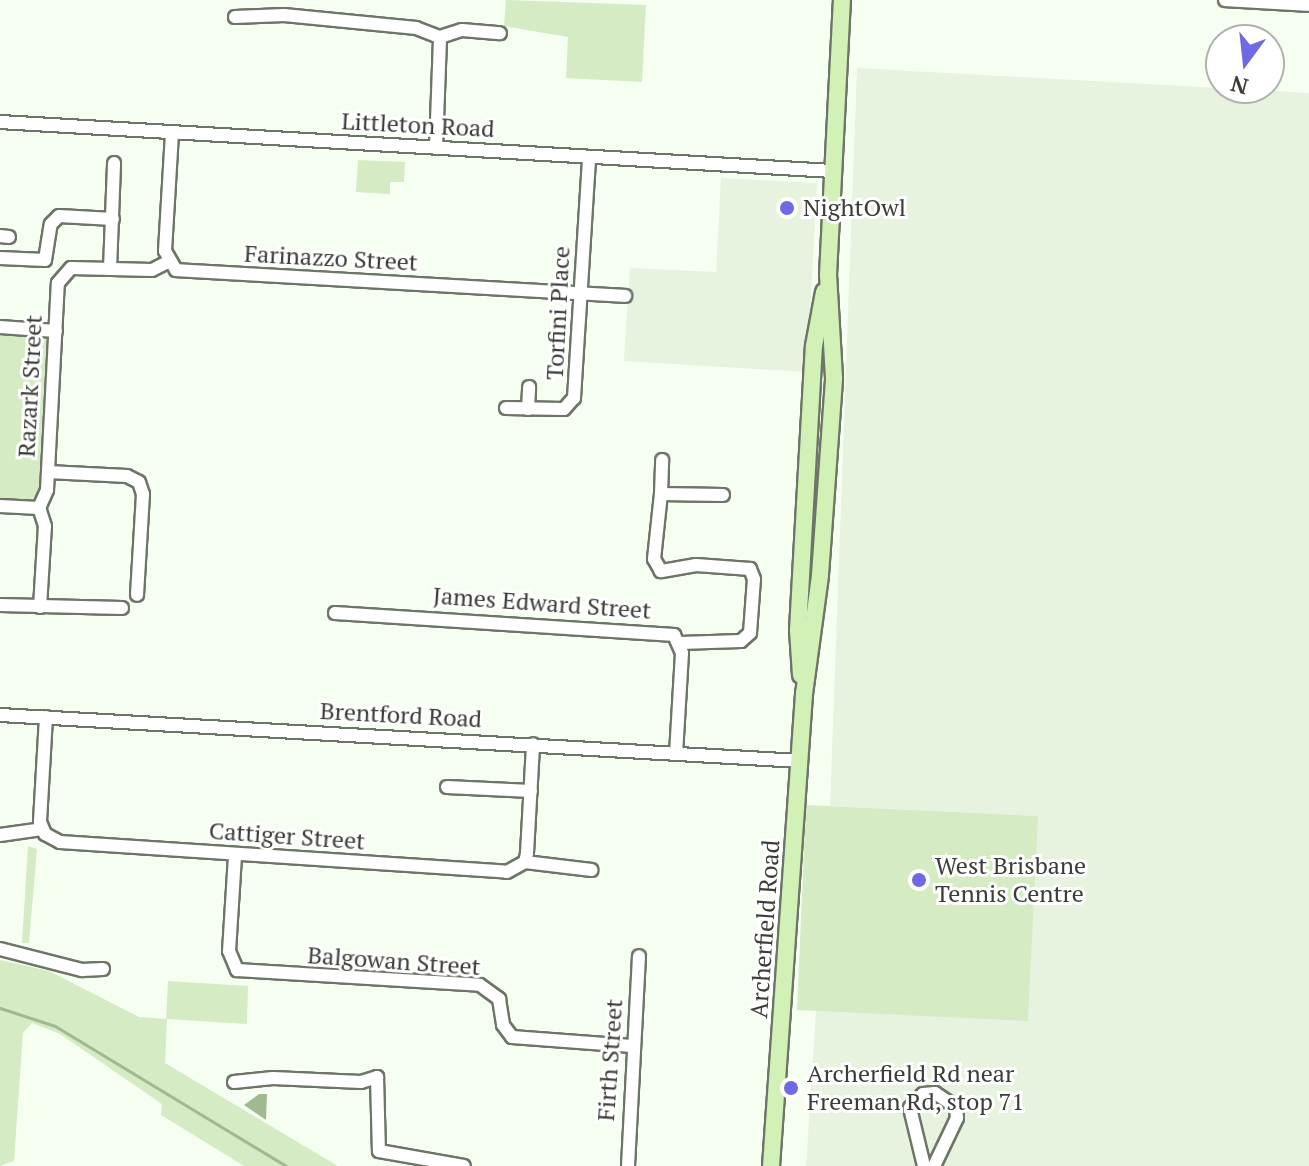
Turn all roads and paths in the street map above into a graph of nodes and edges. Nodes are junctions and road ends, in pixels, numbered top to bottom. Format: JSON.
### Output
{"nodes":[{"id":1,"x":285,"y":0,"type":"edge"},
{"id":2,"x":842,"y":0,"type":"edge"},
{"id":3,"x":1225,"y":0,"type":"edge"},
{"id":4,"x":1309,"y":5,"type":"edge"},
{"id":5,"x":284,"y":15,"type":"junction"},
{"id":6,"x":235,"y":17,"type":"dead end"},
{"id":7,"x":500,"y":33,"type":"dead end"},
{"id":8,"x":440,"y":37,"type":"junction"},
{"id":9,"x":0,"y":122,"type":"edge"},
{"id":10,"x":172,"y":133,"type":"junction"},
{"id":11,"x":436,"y":148,"type":"junction"},
{"id":12,"x":589,"y":157,"type":"junction"},
{"id":13,"x":114,"y":163,"type":"dead end"},
{"id":14,"x":833,"y":171,"type":"junction"},
{"id":15,"x":113,"y":219,"type":"junction"},
{"id":16,"x":0,"y":258,"type":"edge"},
{"id":17,"x":168,"y":262,"type":"junction"},
{"id":18,"x":110,"y":269,"type":"junction"},
{"id":19,"x":581,"y":294,"type":"junction"},
{"id":20,"x":625,"y":296,"type":"dead end"},
{"id":21,"x":0,"y":327,"type":"edge"},
{"id":22,"x":56,"y":331,"type":"junction"},
{"id":23,"x":529,"y":387,"type":"dead end"},
{"id":24,"x":506,"y":408,"type":"dead end"},
{"id":25,"x":528,"y":409,"type":"junction"},
{"id":26,"x":662,"y":460,"type":"dead end"},
{"id":27,"x":48,"y":472,"type":"junction"},
{"id":28,"x":661,"y":494,"type":"junction"},
{"id":29,"x":723,"y":495,"type":"dead end"},
{"id":30,"x":0,"y":506,"type":"edge"},
{"id":31,"x":39,"y":508,"type":"junction"},
{"id":32,"x":137,"y":595,"type":"dead end"},
{"id":33,"x":0,"y":605,"type":"edge"},
{"id":34,"x":40,"y":607,"type":"junction"},
{"id":35,"x":122,"y":608,"type":"dead end"},
{"id":36,"x":335,"y":613,"type":"dead end"},
{"id":37,"x":680,"y":643,"type":"junction"},
{"id":38,"x":0,"y":715,"type":"edge"},
{"id":39,"x":46,"y":717,"type":"junction"},
{"id":40,"x":533,"y":744,"type":"junction"},
{"id":41,"x":676,"y":753,"type":"junction"},
{"id":42,"x":800,"y":761,"type":"junction"},
{"id":43,"x":447,"y":787,"type":"dead end"},
{"id":44,"x":531,"y":791,"type":"junction"},
{"id":45,"x":42,"y":829,"type":"junction"},
{"id":46,"x":0,"y":835,"type":"edge"},
{"id":47,"x":235,"y":856,"type":"junction"},
{"id":48,"x":525,"y":862,"type":"junction"},
{"id":49,"x":592,"y":870,"type":"dead end"},
{"id":50,"x":0,"y":949,"type":"edge"},
{"id":51,"x":639,"y":956,"type":"dead end"},
{"id":52,"x":103,"y":969,"type":"dead end"},
{"id":53,"x":632,"y":1046,"type":"junction"},
{"id":54,"x":234,"y":1082,"type":"dead end"},
{"id":55,"x":464,"y":1166,"type":"edge"},
{"id":56,"x":628,"y":1166,"type":"edge"},
{"id":57,"x":771,"y":1166,"type":"edge"},
{"id":58,"x":924,"y":1166,"type":"edge"},
{"id":59,"x":934,"y":1166,"type":"edge"}],
"edges":[{"from":1,"to":5,"type":"street"},
{"from":2,"to":14,"type":"main road","name":"Archerfield Road"},
{"from":3,"to":4,"type":"street"},
{"from":5,"to":6,"type":"street"},
{"from":5,"to":8,"type":"street"},
{"from":7,"to":8,"type":"street"},
{"from":8,"to":11,"type":"street"},
{"from":9,"to":10,"type":"street","name":"Littleton Road"},
{"from":10,"to":11,"type":"street","name":"Littleton Road"},
{"from":10,"to":17,"type":"street"},
{"from":11,"to":12,"type":"street","name":"Littleton Road"},
{"from":12,"to":14,"type":"street","name":"Littleton Road"},
{"from":12,"to":19,"type":"street","name":"Torfini Place"},
{"from":13,"to":15,"type":"street"},
{"from":14,"to":42,"type":"main road","name":"Archerfield Road"},
{"from":15,"to":16,"type":"street"},
{"from":15,"to":18,"type":"street"},
{"from":17,"to":18,"type":"street","name":"Razark Street"},
{"from":17,"to":19,"type":"street","name":"Farinazzo Street"},
{"from":18,"to":22,"type":"street","name":"Razark Street"},
{"from":19,"to":20,"type":"street","name":"Farinazzo Street"},
{"from":19,"to":25,"type":"street","name":"Torfini Place"},
{"from":21,"to":22,"type":"street"},
{"from":22,"to":27,"type":"street","name":"Razark Street"},
{"from":23,"to":25,"type":"street"},
{"from":24,"to":25,"type":"street","name":"Torfini Place"},
{"from":26,"to":28,"type":"street"},
{"from":27,"to":31,"type":"street","name":"Razark Street"},
{"from":27,"to":32,"type":"street"},
{"from":28,"to":29,"type":"street"},
{"from":28,"to":37,"type":"street"},
{"from":30,"to":31,"type":"street"},
{"from":31,"to":34,"type":"street","name":"Razark Street"},
{"from":33,"to":34,"type":"street"},
{"from":34,"to":35,"type":"street"},
{"from":36,"to":37,"type":"street","name":"James Edward Street"},
{"from":37,"to":41,"type":"street","name":"James Edward Street"},
{"from":38,"to":39,"type":"street","name":"Brentford Road"},
{"from":39,"to":40,"type":"street","name":"Brentford Road"},
{"from":39,"to":45,"type":"street"},
{"from":40,"to":41,"type":"street","name":"Brentford Road"},
{"from":40,"to":44,"type":"street"},
{"from":41,"to":42,"type":"street","name":"Brentford Road"},
{"from":42,"to":57,"type":"main road","name":"Archerfield Road"},
{"from":43,"to":44,"type":"street"},
{"from":44,"to":48,"type":"street"},
{"from":45,"to":46,"type":"street"},
{"from":45,"to":47,"type":"street","name":"Cattiger Street"},
{"from":47,"to":48,"type":"street","name":"Cattiger Street"},
{"from":47,"to":53,"type":"street","name":"Balgowan Street"},
{"from":48,"to":49,"type":"street"},
{"from":50,"to":52,"type":"street"},
{"from":51,"to":53,"type":"street","name":"Firth Street"},
{"from":53,"to":56,"type":"street","name":"Firth Street"},
{"from":54,"to":55,"type":"street"},
{"from":58,"to":59,"type":"street"}]}
